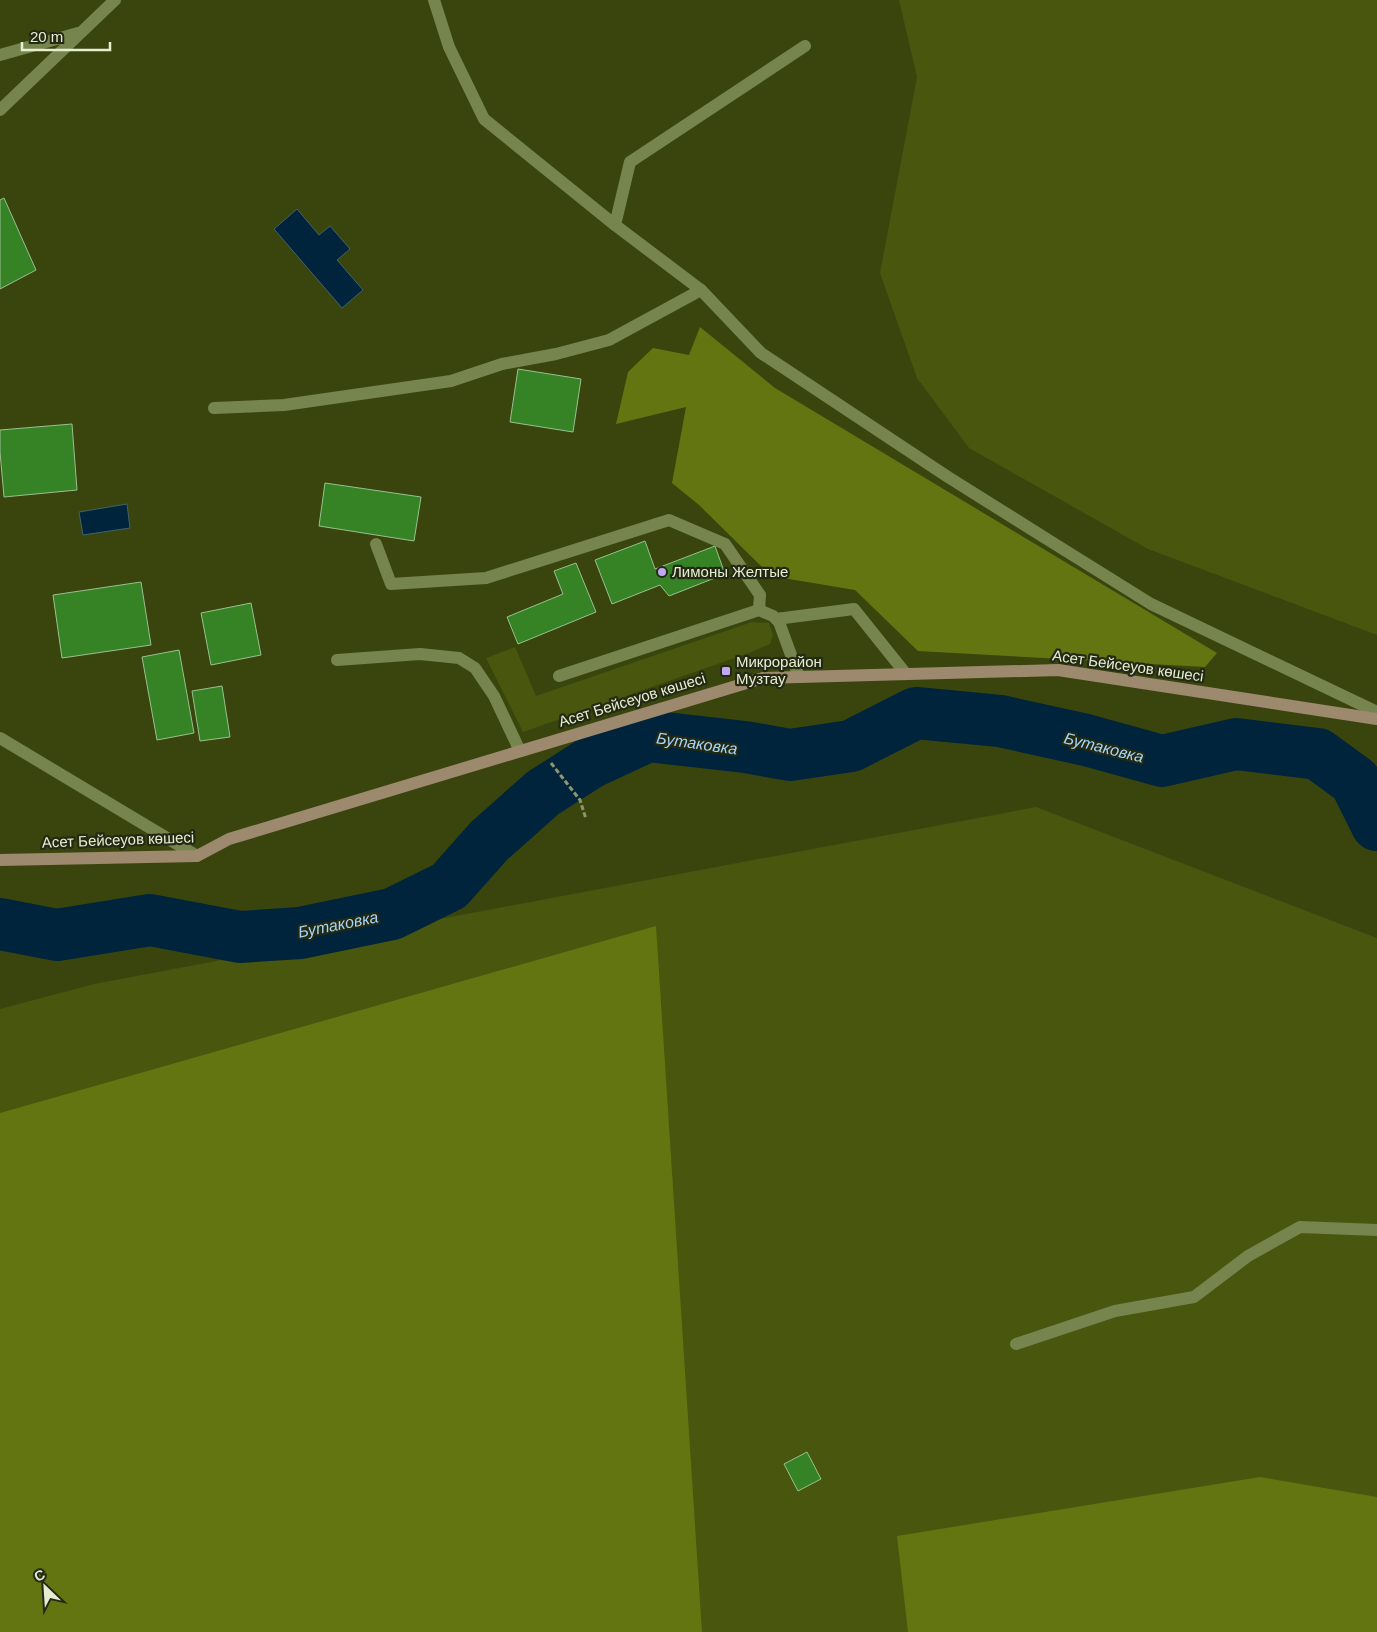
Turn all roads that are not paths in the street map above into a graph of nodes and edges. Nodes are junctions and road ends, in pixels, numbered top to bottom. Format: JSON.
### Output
{"nodes":[{"id":1,"x":115,"y":0,"type":"edge"},
{"id":2,"x":434,"y":0,"type":"edge"},
{"id":3,"x":80,"y":33,"type":"junction"},
{"id":4,"x":805,"y":46,"type":"dead end"},
{"id":5,"x":0,"y":55,"type":"edge"},
{"id":6,"x":0,"y":110,"type":"edge"},
{"id":7,"x":615,"y":225,"type":"junction"},
{"id":8,"x":702,"y":290,"type":"junction"},
{"id":9,"x":214,"y":408,"type":"dead end"},
{"id":10,"x":376,"y":544,"type":"dead end"},
{"id":11,"x":759,"y":610,"type":"junction"},
{"id":12,"x":776,"y":619,"type":"junction"},
{"id":13,"x":337,"y":660,"type":"dead end"},
{"id":14,"x":906,"y":674,"type":"junction"},
{"id":15,"x":559,"y":676,"type":"dead end"},
{"id":16,"x":799,"y":677,"type":"junction"},
{"id":17,"x":1377,"y":712,"type":"edge"},
{"id":18,"x":1377,"y":718,"type":"edge"},
{"id":19,"x":0,"y":738,"type":"edge"},
{"id":20,"x":520,"y":751,"type":"junction"},
{"id":21,"x":198,"y":856,"type":"junction"},
{"id":22,"x":0,"y":860,"type":"edge"},
{"id":23,"x":1377,"y":1230,"type":"edge"},
{"id":24,"x":1016,"y":1344,"type":"dead end"}],
"edges":[{"from":1,"to":3,"type":"street"},
{"from":2,"to":7,"type":"street"},
{"from":3,"to":5,"type":"street"},
{"from":3,"to":6,"type":"street"},
{"from":4,"to":7,"type":"street"},
{"from":7,"to":8,"type":"street"},
{"from":8,"to":9,"type":"street"},
{"from":8,"to":17,"type":"street"},
{"from":10,"to":11,"type":"street"},
{"from":11,"to":12,"type":"street"},
{"from":11,"to":15,"type":"street"},
{"from":12,"to":14,"type":"street"},
{"from":12,"to":16,"type":"street"},
{"from":13,"to":20,"type":"street"},
{"from":14,"to":16,"type":"street","name":"Асет Бейсеуов көшесі"},
{"from":14,"to":18,"type":"street","name":"Асет Бейсеуов көшесі"},
{"from":16,"to":20,"type":"street","name":"Асет Бейсеуов көшесі"},
{"from":19,"to":21,"type":"street"},
{"from":20,"to":21,"type":"street","name":"Асет Бейсеуов көшесі"},
{"from":21,"to":22,"type":"street","name":"Асет Бейсеуов көшесі"},
{"from":23,"to":24,"type":"street"}]}
